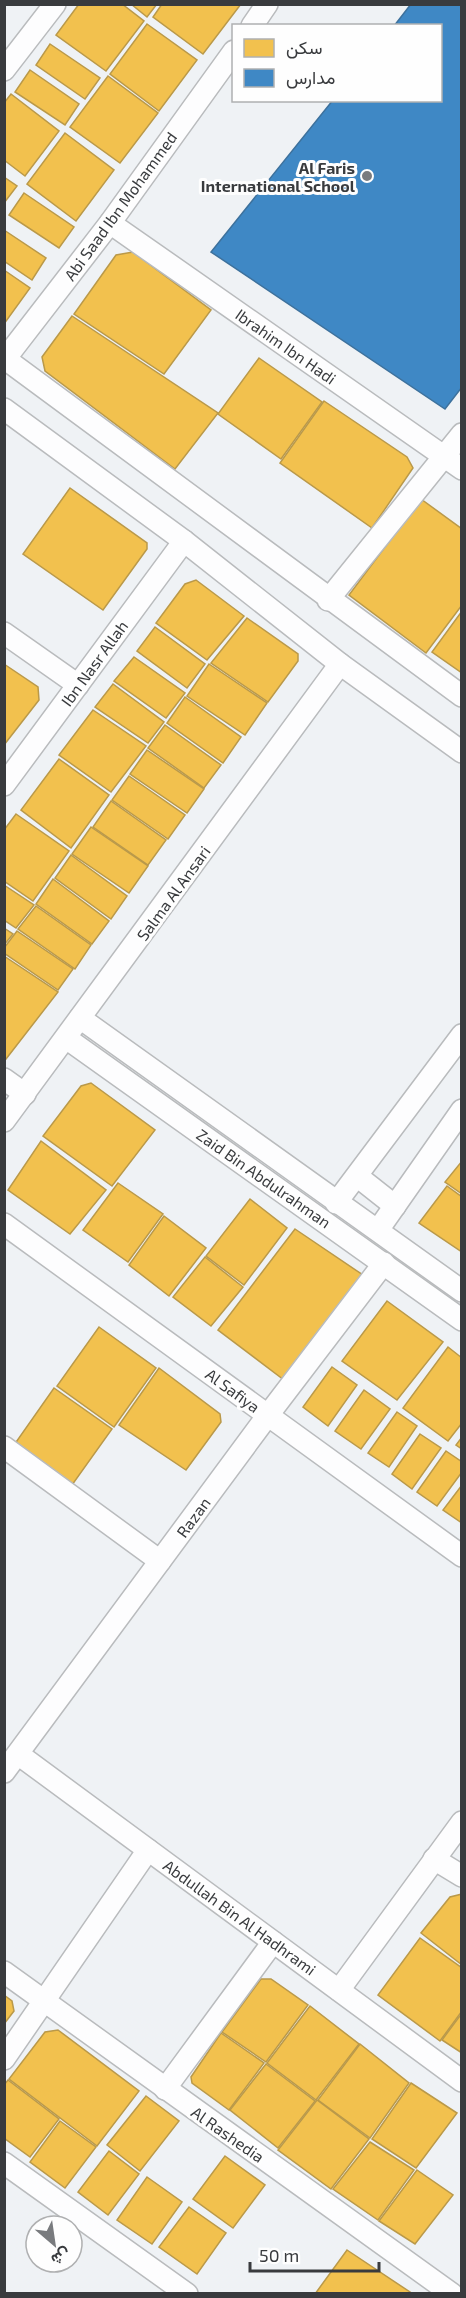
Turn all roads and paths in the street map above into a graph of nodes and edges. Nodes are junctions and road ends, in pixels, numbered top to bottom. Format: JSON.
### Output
{"nodes":[{"id":1,"x":55,"y":4,"type":"edge"},
{"id":2,"x":267,"y":4,"type":"edge"},
{"id":3,"x":253,"y":24,"type":"edge"},
{"id":4,"x":232,"y":54,"type":"edge"},
{"id":5,"x":4,"y":70,"type":"edge"},
{"id":6,"x":110,"y":223,"type":"junction"},
{"id":7,"x":5,"y":359,"type":"edge"},
{"id":8,"x":4,"y":408,"type":"edge"},
{"id":9,"x":462,"y":435,"type":"edge"},
{"id":10,"x":444,"y":455,"type":"junction"},
{"id":11,"x":462,"y":469,"type":"edge"},
{"id":12,"x":184,"y":541,"type":"junction"},
{"id":13,"x":328,"y":600,"type":"junction"},
{"id":14,"x":4,"y":633,"type":"edge"},
{"id":15,"x":340,"y":664,"type":"junction"},
{"id":16,"x":78,"y":686,"type":"junction"},
{"id":17,"x":462,"y":696,"type":"edge"},
{"id":18,"x":462,"y":752,"type":"edge"},
{"id":19,"x":4,"y":785,"type":"edge"},
{"id":20,"x":80,"y":1018,"type":"junction"},
{"id":21,"x":462,"y":1035,"type":"edge"},
{"id":22,"x":66,"y":1038,"type":"junction"},
{"id":23,"x":4,"y":1079,"type":"edge"},
{"id":24,"x":25,"y":1094,"type":"junction"},
{"id":25,"x":462,"y":1110,"type":"edge"},
{"id":26,"x":4,"y":1121,"type":"edge"},
{"id":27,"x":357,"y":1176,"type":"junction"},
{"id":28,"x":336,"y":1203,"type":"junction"},
{"id":29,"x":395,"y":1206,"type":"junction"},
{"id":30,"x":4,"y":1224,"type":"edge"},
{"id":31,"x":378,"y":1230,"type":"junction"},
{"id":32,"x":384,"y":1263,"type":"junction"},
{"id":33,"x":462,"y":1291,"type":"edge"},
{"id":34,"x":462,"y":1320,"type":"edge"},
{"id":35,"x":268,"y":1415,"type":"junction"},
{"id":36,"x":8,"y":1457,"type":"edge"},
{"id":37,"x":462,"y":1556,"type":"edge"},
{"id":38,"x":160,"y":1561,"type":"junction"},
{"id":39,"x":18,"y":1754,"type":"junction"},
{"id":40,"x":4,"y":1772,"type":"edge"},
{"id":41,"x":462,"y":1822,"type":"edge"},
{"id":42,"x":148,"y":1850,"type":"junction"},
{"id":43,"x":434,"y":1859,"type":"junction"},
{"id":44,"x":462,"y":1876,"type":"edge"},
{"id":45,"x":273,"y":1942,"type":"junction"},
{"id":46,"x":4,"y":1972,"type":"edge"},
{"id":47,"x":339,"y":1990,"type":"junction"},
{"id":48,"x":44,"y":2002,"type":"junction"},
{"id":49,"x":4,"y":2059,"type":"edge"},
{"id":50,"x":462,"y":2081,"type":"edge"},
{"id":51,"x":165,"y":2089,"type":"junction"},
{"id":52,"x":4,"y":2163,"type":"edge"},
{"id":53,"x":187,"y":2294,"type":"edge"},
{"id":54,"x":452,"y":2294,"type":"edge"}],
"edges":[{"from":1,"to":5,"type":"street"},
{"from":2,"to":3,"type":"street"},
{"from":4,"to":6,"type":"street","name":"Abi Saad Ibn Mohammed"},
{"from":6,"to":7,"type":"street","name":"Abi Saad Ibn Mohammed"},
{"from":6,"to":10,"type":"street","name":"Ibrahim Ibn Hadi"},
{"from":7,"to":13,"type":"street"},
{"from":8,"to":12,"type":"street"},
{"from":9,"to":10,"type":"street"},
{"from":10,"to":11,"type":"street","name":"Ibrahim Ibn Hadi"},
{"from":10,"to":13,"type":"street"},
{"from":12,"to":15,"type":"street"},
{"from":12,"to":16,"type":"street","name":"Ibn Nasr Allah"},
{"from":13,"to":17,"type":"street"},
{"from":14,"to":16,"type":"street"},
{"from":15,"to":18,"type":"street"},
{"from":15,"to":20,"type":"street","name":"Salma Al Ansari"},
{"from":16,"to":19,"type":"street","name":"Ibn Nasr Allah"},
{"from":20,"to":22,"type":"street","name":"Salma Al Ansari"},
{"from":20,"to":28,"type":"street","name":"Zaid Bin Abdulrahman"},
{"from":21,"to":27,"type":"street"},
{"from":22,"to":24,"type":"street","name":"Salma Al Ansari"},
{"from":22,"to":32,"type":"street","name":"Zaid Bin Abdulrahman"},
{"from":23,"to":24,"type":"street"},
{"from":24,"to":26,"type":"street","name":"Salma Al Ansari"},
{"from":25,"to":29,"type":"street"},
{"from":27,"to":28,"type":"street"},
{"from":27,"to":29,"type":"street"},
{"from":28,"to":31,"type":"street","name":"Zaid Bin Abdulrahman"},
{"from":29,"to":31,"type":"street"},
{"from":30,"to":35,"type":"street","name":"Al Safiya"},
{"from":31,"to":33,"type":"street","name":"Zaid Bin Abdulrahman"},
{"from":32,"to":34,"type":"street","name":"Zaid Bin Abdulrahman"},
{"from":32,"to":35,"type":"street","name":"Razan"},
{"from":35,"to":37,"type":"street","name":"Al Safiya"},
{"from":35,"to":38,"type":"street","name":"Razan"},
{"from":36,"to":38,"type":"street"},
{"from":38,"to":39,"type":"street","name":"Razan"},
{"from":39,"to":40,"type":"street","name":"Razan"},
{"from":39,"to":42,"type":"street","name":"Abdullah Bin Al Hadhrami"},
{"from":41,"to":43,"type":"street"},
{"from":42,"to":45,"type":"street","name":"Abdullah Bin Al Hadhrami"},
{"from":42,"to":48,"type":"street"},
{"from":43,"to":44,"type":"street"},
{"from":43,"to":47,"type":"street"},
{"from":45,"to":47,"type":"street","name":"Abdullah Bin Al Hadhrami"},
{"from":45,"to":51,"type":"street"},
{"from":46,"to":48,"type":"street","name":"Al Rashedia"},
{"from":47,"to":50,"type":"street","name":"Abdullah Bin Al Hadhrami"},
{"from":48,"to":49,"type":"street"},
{"from":48,"to":51,"type":"street","name":"Al Rashedia"},
{"from":51,"to":54,"type":"street","name":"Al Rashedia"},
{"from":52,"to":53,"type":"street"}]}
